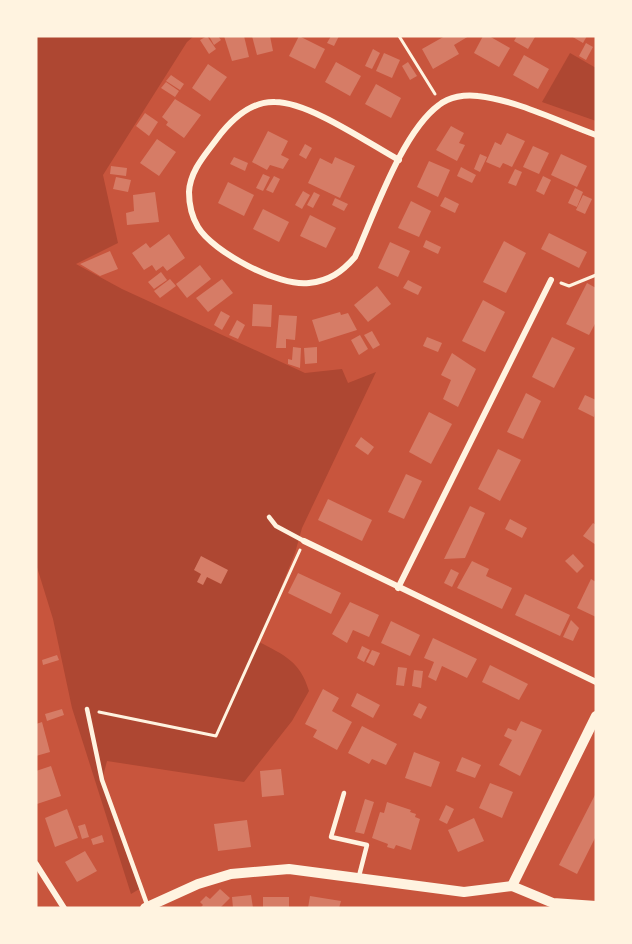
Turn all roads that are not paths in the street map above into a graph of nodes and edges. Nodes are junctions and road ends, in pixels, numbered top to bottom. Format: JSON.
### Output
{"nodes":[{"id":1,"x":596,"y":135,"type":"edge"},
{"id":2,"x":399,"y":160,"type":"junction"},
{"id":3,"x":551,"y":280,"type":"road end"},
{"id":4,"x":269,"y":517,"type":"dead end"},
{"id":5,"x":304,"y":541,"type":"joint"},
{"id":6,"x":398,"y":588,"type":"junction"},
{"id":7,"x":596,"y":682,"type":"edge"},
{"id":8,"x":87,"y":709,"type":"road end"},
{"id":9,"x":596,"y":716,"type":"edge"},
{"id":10,"x":344,"y":793,"type":"dead end"},
{"id":11,"x":36,"y":864,"type":"edge"},
{"id":12,"x":359,"y":877,"type":"junction"},
{"id":13,"x":512,"y":886,"type":"junction"},
{"id":14,"x":596,"y":906,"type":"edge"},
{"id":15,"x":146,"y":907,"type":"edge"},
{"id":16,"x":64,"y":908,"type":"edge"}],
"edges":[{"from":1,"to":2,"type":"street"},
{"from":2,"to":2,"type":"street"},
{"from":3,"to":6,"type":"street"},
{"from":4,"to":5,"type":"lane"},
{"from":5,"to":6,"type":"street"},
{"from":6,"to":7,"type":"street"},
{"from":8,"to":15,"type":"lane"},
{"from":9,"to":13,"type":"street"},
{"from":10,"to":12,"type":"lane"},
{"from":11,"to":16,"type":"street"},
{"from":12,"to":13,"type":"street"},
{"from":12,"to":15,"type":"street"},
{"from":13,"to":14,"type":"street"}]}
